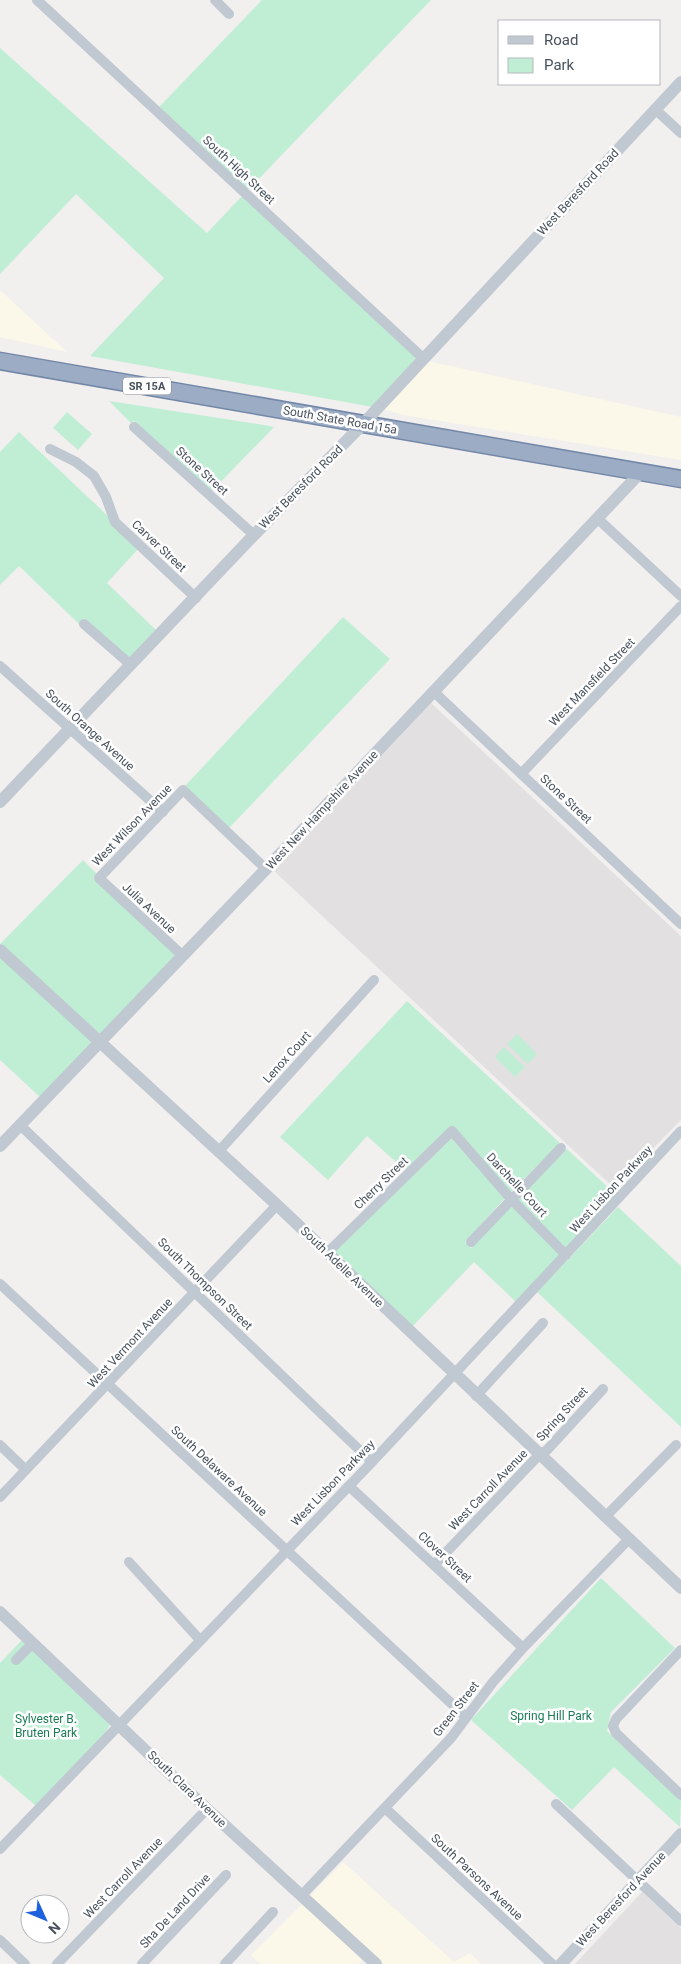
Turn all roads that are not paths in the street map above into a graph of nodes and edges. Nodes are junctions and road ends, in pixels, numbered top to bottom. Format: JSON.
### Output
{"nodes":[{"id":1,"x":37,"y":0,"type":"edge"},
{"id":2,"x":215,"y":0,"type":"edge"},
{"id":3,"x":229,"y":14,"type":"dead end"},
{"id":4,"x":681,"y":82,"type":"edge"},
{"id":5,"x":655,"y":109,"type":"junction"},
{"id":6,"x":681,"y":133,"type":"edge"},
{"id":7,"x":424,"y":359,"type":"junction"},
{"id":8,"x":0,"y":361,"type":"edge"},
{"id":9,"x":363,"y":424,"type":"junction"},
{"id":10,"x":134,"y":427,"type":"dead end"},
{"id":11,"x":50,"y":448,"type":"dead end"},
{"id":12,"x":641,"y":472,"type":"junction"},
{"id":13,"x":681,"y":479,"type":"edge"},
{"id":14,"x":597,"y":518,"type":"junction"},
{"id":15,"x":254,"y":535,"type":"junction"},
{"id":16,"x":681,"y":596,"type":"edge"},
{"id":17,"x":196,"y":598,"type":"junction"},
{"id":18,"x":681,"y":606,"type":"edge"},
{"id":19,"x":84,"y":624,"type":"dead end"},
{"id":20,"x":132,"y":665,"type":"junction"},
{"id":21,"x":0,"y":666,"type":"edge"},
{"id":22,"x":434,"y":692,"type":"junction"},
{"id":23,"x":70,"y":730,"type":"junction"},
{"id":24,"x":521,"y":774,"type":"junction"},
{"id":25,"x":0,"y":802,"type":"edge"},
{"id":26,"x":163,"y":812,"type":"junction"},
{"id":27,"x":266,"y":869,"type":"junction"},
{"id":28,"x":99,"y":878,"type":"joint"},
{"id":29,"x":681,"y":924,"type":"edge"},
{"id":30,"x":0,"y":950,"type":"edge"},
{"id":31,"x":183,"y":956,"type":"junction"},
{"id":32,"x":374,"y":980,"type":"dead end"},
{"id":33,"x":101,"y":1041,"type":"junction"},
{"id":34,"x":20,"y":1125,"type":"junction"},
{"id":35,"x":681,"y":1131,"type":"edge"},
{"id":36,"x":452,"y":1132,"type":"joint"},
{"id":37,"x":0,"y":1146,"type":"edge"},
{"id":38,"x":562,"y":1148,"type":"dead end"},
{"id":39,"x":219,"y":1151,"type":"junction"},
{"id":40,"x":511,"y":1199,"type":"junction"},
{"id":41,"x":277,"y":1206,"type":"junction"},
{"id":42,"x":471,"y":1242,"type":"dead end"},
{"id":43,"x":327,"y":1252,"type":"junction"},
{"id":44,"x":566,"y":1255,"type":"junction"},
{"id":45,"x":0,"y":1284,"type":"edge"},
{"id":46,"x":195,"y":1292,"type":"junction"},
{"id":47,"x":543,"y":1323,"type":"dead end"},
{"id":48,"x":454,"y":1374,"type":"junction"},
{"id":49,"x":108,"y":1384,"type":"junction"},
{"id":50,"x":603,"y":1389,"type":"dead end"},
{"id":51,"x":476,"y":1396,"type":"junction"},
{"id":52,"x":676,"y":1444,"type":"dead end"},
{"id":53,"x":0,"y":1445,"type":"edge"},
{"id":54,"x":539,"y":1454,"type":"junction"},
{"id":55,"x":372,"y":1462,"type":"junction"},
{"id":56,"x":26,"y":1470,"type":"junction"},
{"id":57,"x":349,"y":1486,"type":"junction"},
{"id":58,"x":0,"y":1497,"type":"edge"},
{"id":59,"x":605,"y":1517,"type":"junction"},
{"id":60,"x":629,"y":1539,"type":"junction"},
{"id":61,"x":286,"y":1551,"type":"junction"},
{"id":62,"x":128,"y":1562,"type":"dead end"},
{"id":63,"x":435,"y":1564,"type":"junction"},
{"id":64,"x":681,"y":1588,"type":"edge"},
{"id":65,"x":0,"y":1612,"type":"edge"},
{"id":66,"x":200,"y":1640,"type":"junction"},
{"id":67,"x":33,"y":1643,"type":"junction"},
{"id":68,"x":523,"y":1648,"type":"junction"},
{"id":69,"x":681,"y":1650,"type":"edge"},
{"id":70,"x":16,"y":1660,"type":"dead end"},
{"id":71,"x":466,"y":1717,"type":"junction"},
{"id":72,"x":119,"y":1724,"type":"junction"},
{"id":73,"x":681,"y":1795,"type":"edge"},
{"id":74,"x":556,"y":1804,"type":"dead end"},
{"id":75,"x":385,"y":1808,"type":"junction"},
{"id":76,"x":207,"y":1809,"type":"junction"},
{"id":77,"x":681,"y":1834,"type":"edge"},
{"id":78,"x":0,"y":1849,"type":"edge"},
{"id":79,"x":226,"y":1875,"type":"dead end"},
{"id":80,"x":638,"y":1880,"type":"junction"},
{"id":81,"x":302,"y":1895,"type":"junction"},
{"id":82,"x":273,"y":1912,"type":"dead end"},
{"id":83,"x":681,"y":1921,"type":"edge"},
{"id":84,"x":0,"y":1940,"type":"edge"},
{"id":85,"x":370,"y":1962,"type":"edge"},
{"id":86,"x":25,"y":1964,"type":"edge"},
{"id":87,"x":57,"y":1964,"type":"edge"},
{"id":88,"x":142,"y":1964,"type":"edge"},
{"id":89,"x":225,"y":1964,"type":"edge"},
{"id":90,"x":552,"y":1964,"type":"edge"},
{"id":91,"x":561,"y":1964,"type":"edge"}],
"edges":[{"from":1,"to":7,"type":"street","name":"South High Street"},
{"from":2,"to":3,"type":"street"},
{"from":4,"to":5,"type":"street","name":"West Beresford Road"},
{"from":5,"to":6,"type":"street"},
{"from":5,"to":7,"type":"street","name":"West Beresford Road"},
{"from":7,"to":9,"type":"street","name":"West Beresford Road"},
{"from":8,"to":9,"type":"highway","name":"South State Road 15a","number":"SR 15A"},
{"from":9,"to":12,"type":"highway","name":"South State Road 15a","number":"SR 15A"},
{"from":9,"to":15,"type":"street","name":"West Beresford Road"},
{"from":10,"to":15,"type":"street","name":"Stone Street"},
{"from":11,"to":17,"type":"street","name":"Carver Street"},
{"from":12,"to":13,"type":"highway","name":"South State Road 15a","number":"SR 15A"},
{"from":12,"to":14,"type":"street","name":"West New Hampshire Avenue"},
{"from":14,"to":16,"type":"street"},
{"from":14,"to":22,"type":"street","name":"West New Hampshire Avenue"},
{"from":15,"to":17,"type":"street","name":"West Beresford Road"},
{"from":17,"to":20,"type":"street","name":"West Beresford Road"},
{"from":18,"to":24,"type":"street","name":"West Mansfield Street"},
{"from":19,"to":20,"type":"street"},
{"from":20,"to":23,"type":"street","name":"West Beresford Road"},
{"from":21,"to":23,"type":"street","name":"South Orange Avenue"},
{"from":22,"to":24,"type":"street","name":"Stone Street"},
{"from":22,"to":27,"type":"street","name":"West New Hampshire Avenue"},
{"from":23,"to":25,"type":"street","name":"West Beresford Road"},
{"from":23,"to":26,"type":"street","name":"South Orange Avenue"},
{"from":24,"to":29,"type":"street","name":"Stone Street"},
{"from":26,"to":27,"type":"street","name":"West Wilson Avenue"},
{"from":26,"to":28,"type":"street","name":"West Wilson Avenue"},
{"from":27,"to":31,"type":"street","name":"West New Hampshire Avenue"},
{"from":28,"to":31,"type":"street","name":"Julia Avenue"},
{"from":30,"to":33,"type":"street","name":"South Adelle Avenue"},
{"from":31,"to":33,"type":"street","name":"West New Hampshire Avenue"},
{"from":32,"to":39,"type":"street","name":"Lenox Court"},
{"from":33,"to":34,"type":"street","name":"West New Hampshire Avenue"},
{"from":33,"to":39,"type":"street","name":"South Adelle Avenue"},
{"from":34,"to":37,"type":"street","name":"West New Hampshire Avenue"},
{"from":34,"to":46,"type":"street","name":"South Thompson Street"},
{"from":35,"to":44,"type":"street","name":"West Lisbon Parkway"},
{"from":36,"to":40,"type":"street","name":"Darchelle Court"},
{"from":36,"to":43,"type":"street","name":"Cherry Street"},
{"from":38,"to":40,"type":"street"},
{"from":39,"to":41,"type":"street","name":"South Adelle Avenue"},
{"from":40,"to":42,"type":"street"},
{"from":40,"to":44,"type":"street","name":"Darchelle Court"},
{"from":41,"to":43,"type":"street","name":"South Adelle Avenue"},
{"from":41,"to":46,"type":"street","name":"West Vermont Avenue"},
{"from":43,"to":48,"type":"street","name":"South Adelle Avenue"},
{"from":44,"to":48,"type":"street","name":"West Lisbon Parkway"},
{"from":45,"to":49,"type":"street","name":"South Delaware Avenue"},
{"from":46,"to":49,"type":"street","name":"West Vermont Avenue"},
{"from":46,"to":55,"type":"street","name":"South Thompson Street"},
{"from":47,"to":51,"type":"street"},
{"from":48,"to":51,"type":"street","name":"South Adelle Avenue"},
{"from":48,"to":55,"type":"street","name":"West Lisbon Parkway"},
{"from":49,"to":56,"type":"street","name":"West Vermont Avenue"},
{"from":49,"to":61,"type":"street","name":"South Delaware Avenue"},
{"from":50,"to":54,"type":"street","name":"Spring Street"},
{"from":51,"to":54,"type":"street","name":"South Adelle Avenue"},
{"from":52,"to":59,"type":"street"},
{"from":53,"to":56,"type":"street"},
{"from":54,"to":59,"type":"street","name":"South Adelle Avenue"},
{"from":54,"to":63,"type":"street","name":"West Carroll Avenue"},
{"from":55,"to":57,"type":"street","name":"West Lisbon Parkway"},
{"from":56,"to":58,"type":"street","name":"West Vermont Avenue"},
{"from":57,"to":61,"type":"street","name":"West Lisbon Parkway"},
{"from":57,"to":63,"type":"street","name":"Clover Street"},
{"from":59,"to":60,"type":"street","name":"South Adelle Avenue"},
{"from":60,"to":64,"type":"street","name":"South Adelle Avenue"},
{"from":60,"to":68,"type":"street","name":"Green Street"},
{"from":61,"to":66,"type":"street","name":"West Lisbon Parkway"},
{"from":61,"to":71,"type":"street","name":"South Delaware Avenue"},
{"from":62,"to":66,"type":"street"},
{"from":63,"to":68,"type":"street","name":"Clover Street"},
{"from":65,"to":67,"type":"street","name":"South Clara Avenue"},
{"from":66,"to":72,"type":"street","name":"West Lisbon Parkway"},
{"from":67,"to":70,"type":"street"},
{"from":67,"to":72,"type":"street","name":"South Clara Avenue"},
{"from":68,"to":71,"type":"street","name":"Green Street"},
{"from":69,"to":73,"type":"street"},
{"from":71,"to":75,"type":"street","name":"Green Street"},
{"from":72,"to":76,"type":"street","name":"South Clara Avenue"},
{"from":72,"to":78,"type":"street","name":"West Lisbon Parkway"},
{"from":74,"to":80,"type":"street"},
{"from":75,"to":81,"type":"street","name":"Green Street"},
{"from":75,"to":90,"type":"street","name":"South Parsons Avenue"},
{"from":76,"to":81,"type":"street","name":"South Clara Avenue"},
{"from":76,"to":87,"type":"street","name":"West Carroll Avenue"},
{"from":77,"to":80,"type":"street","name":"West Beresford Avenue"},
{"from":79,"to":88,"type":"street","name":"Sha De Land Drive"},
{"from":80,"to":83,"type":"street"},
{"from":80,"to":91,"type":"street","name":"West Beresford Avenue"},
{"from":81,"to":85,"type":"street","name":"South Clara Avenue"},
{"from":82,"to":89,"type":"street"},
{"from":84,"to":86,"type":"street"}]}
